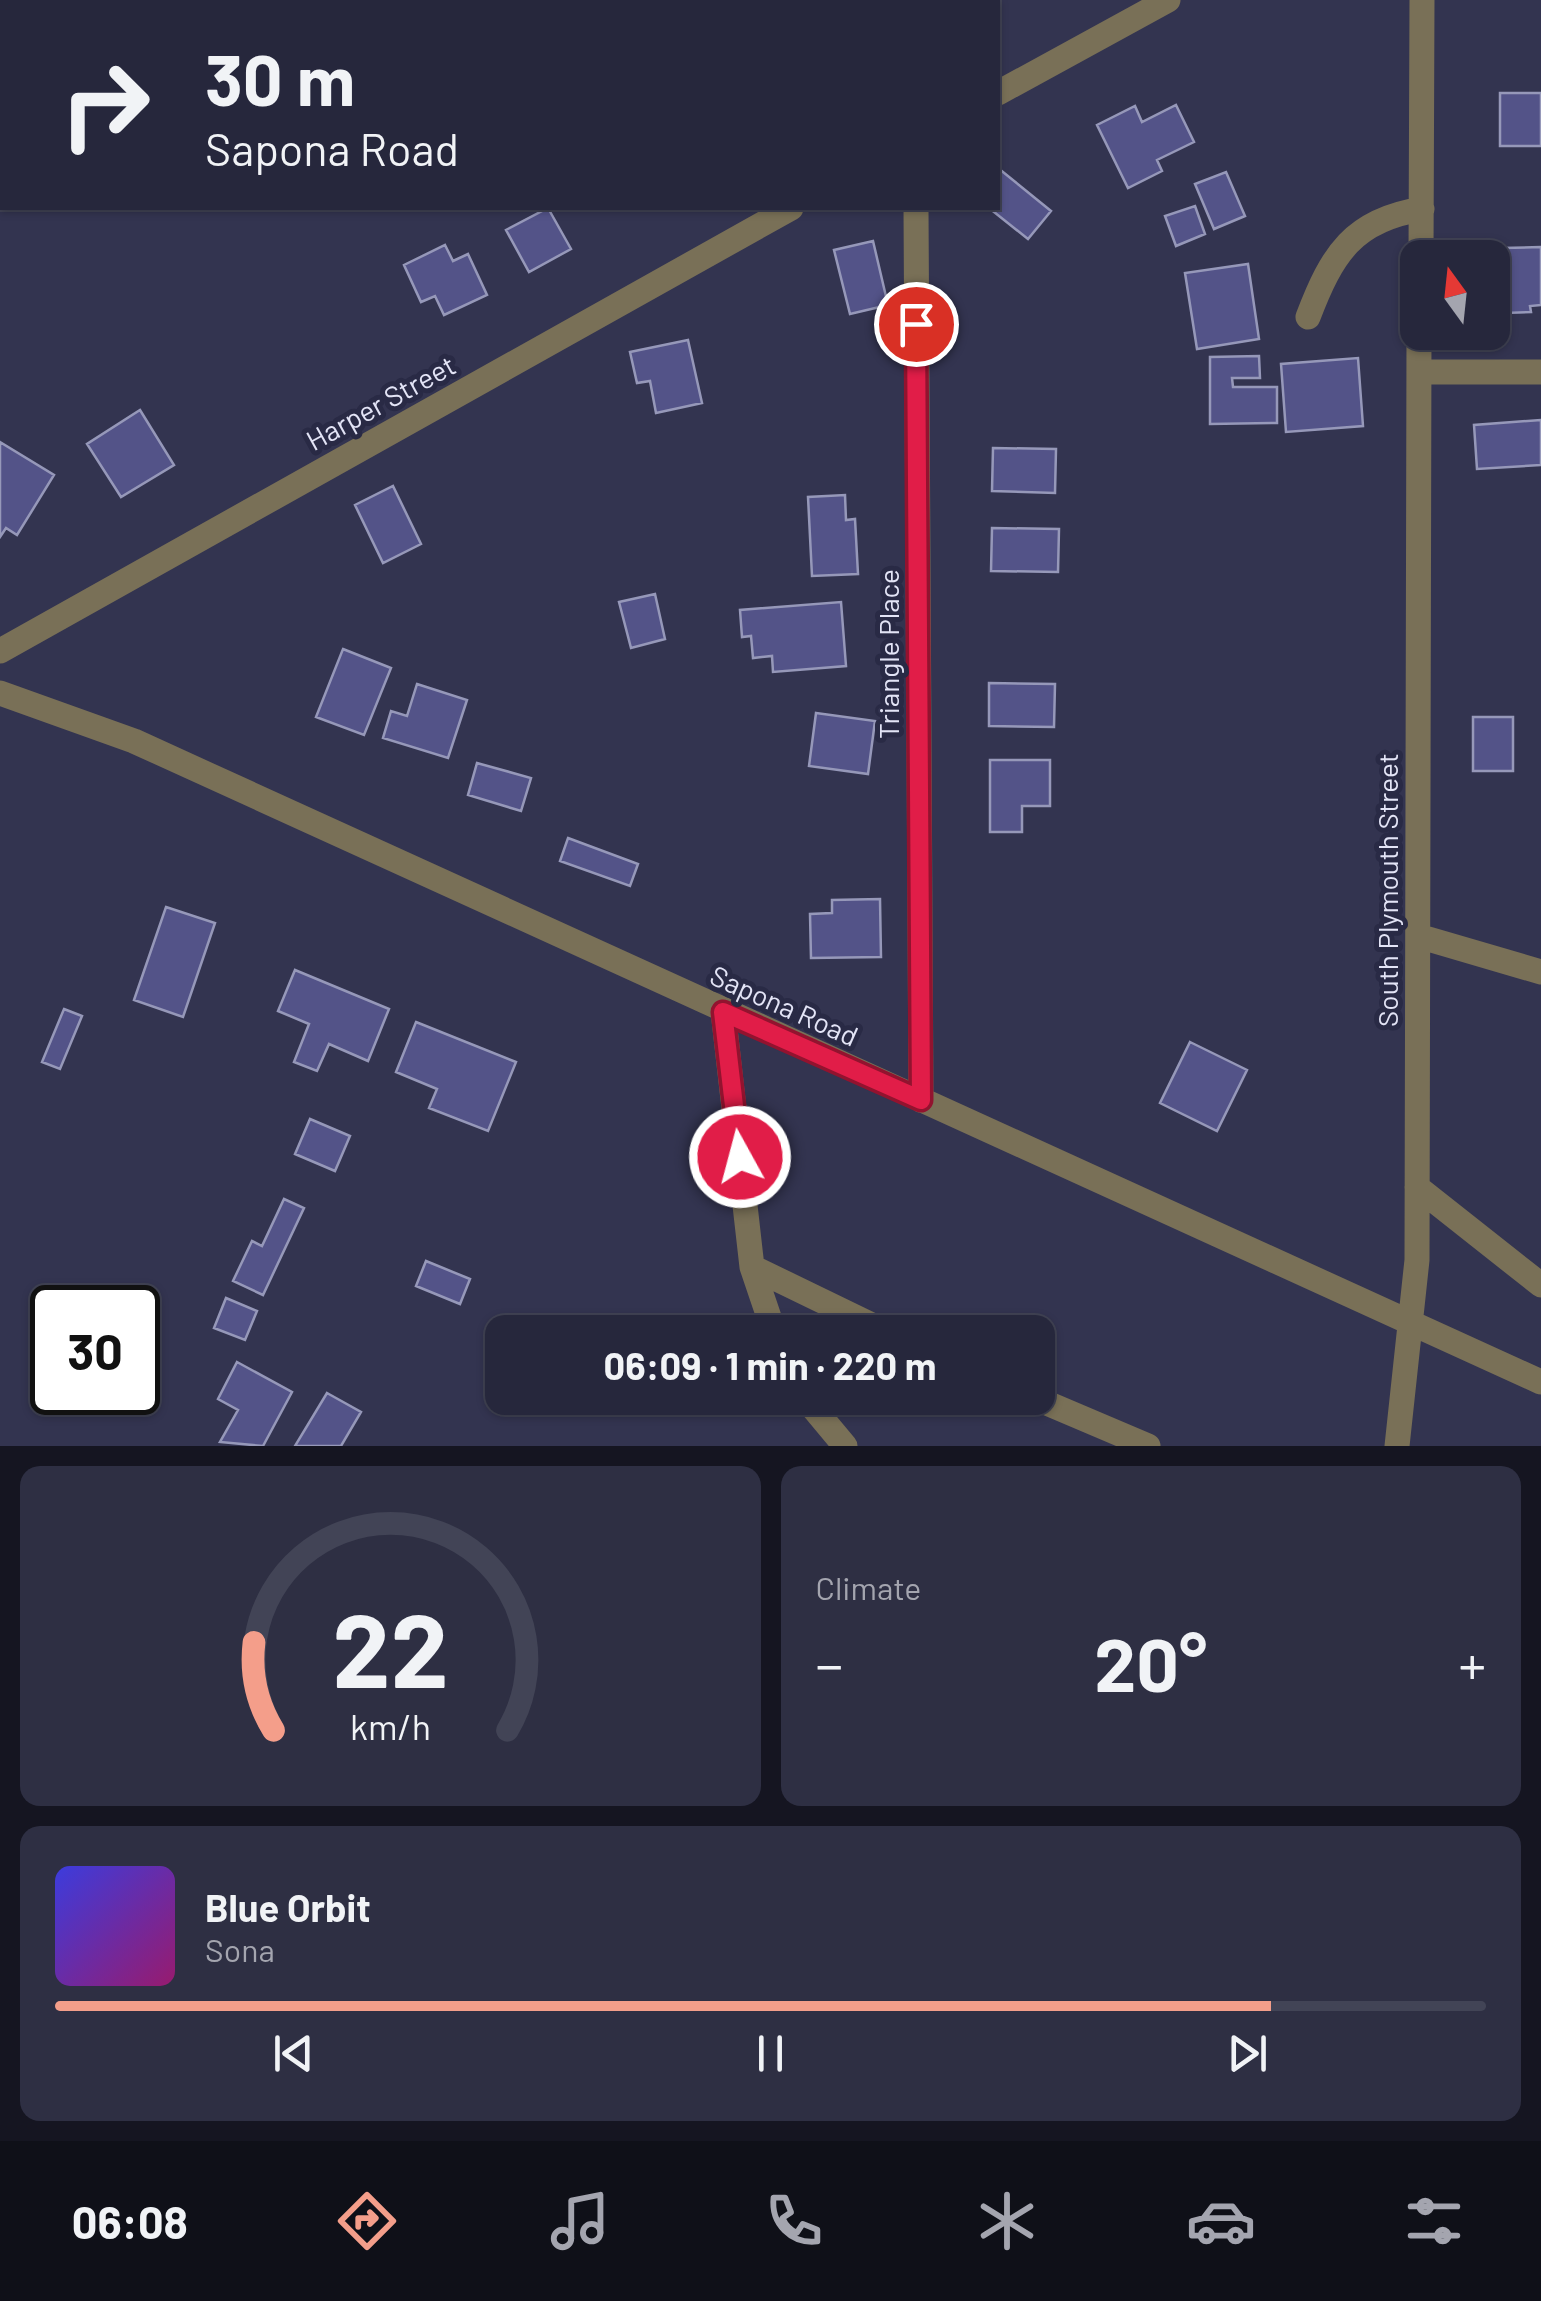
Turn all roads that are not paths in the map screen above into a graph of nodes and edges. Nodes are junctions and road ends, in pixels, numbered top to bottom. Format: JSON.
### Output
{"nodes":[{"id":1,"x":1168,"y":0,"type":"edge"},
{"id":2,"x":1422,"y":0,"type":"edge"},
{"id":3,"x":1000,"y":92,"type":"edge"},
{"id":4,"x":1422,"y":208,"type":"junction"},
{"id":5,"x":787,"y":210,"type":"edge"},
{"id":6,"x":916,"y":210,"type":"edge"},
{"id":7,"x":1421,"y":240,"type":"edge"},
{"id":8,"x":1308,"y":317,"type":"dead end"},
{"id":9,"x":1419,"y":350,"type":"edge"},
{"id":10,"x":1418,"y":372,"type":"junction"},
{"id":11,"x":1541,"y":372,"type":"edge"},
{"id":12,"x":0,"y":651,"type":"edge"},
{"id":13,"x":0,"y":693,"type":"edge"},
{"id":14,"x":1418,"y":936,"type":"junction"},
{"id":15,"x":1541,"y":972,"type":"edge"},
{"id":16,"x":723,"y":1012,"type":"junction"},
{"id":17,"x":921,"y":1100,"type":"junction"},
{"id":18,"x":1417,"y":1187,"type":"junction"},
{"id":19,"x":752,"y":1266,"type":"junction"},
{"id":20,"x":1541,"y":1284,"type":"edge"},
{"id":21,"x":768,"y":1315,"type":"edge"},
{"id":22,"x":851,"y":1315,"type":"edge"},
{"id":23,"x":1412,"y":1324,"type":"junction"},
{"id":24,"x":1541,"y":1382,"type":"edge"},
{"id":25,"x":1055,"y":1406,"type":"edge"},
{"id":26,"x":819,"y":1415,"type":"edge"},
{"id":27,"x":845,"y":1446,"type":"edge"},
{"id":28,"x":1148,"y":1446,"type":"edge"},
{"id":29,"x":1396,"y":1446,"type":"edge"}],
"edges":[{"from":1,"to":3,"type":"street"},
{"from":2,"to":4,"type":"street"},
{"from":4,"to":7,"type":"street"},
{"from":4,"to":8,"type":"street"},
{"from":5,"to":12,"type":"street","name":"Harper Street"},
{"from":6,"to":17,"type":"street","name":"Triangle Place"},
{"from":9,"to":10,"type":"street","name":"South Plymouth Street"},
{"from":10,"to":11,"type":"street"},
{"from":10,"to":14,"type":"street","name":"South Plymouth Street"},
{"from":13,"to":16,"type":"street","name":"Sapona Road"},
{"from":14,"to":15,"type":"street"},
{"from":14,"to":18,"type":"street","name":"South Plymouth Street"},
{"from":16,"to":17,"type":"street","name":"Sapona Road"},
{"from":16,"to":19,"type":"street"},
{"from":17,"to":23,"type":"street","name":"Sapona Road"},
{"from":18,"to":20,"type":"street"},
{"from":18,"to":23,"type":"street","name":"South Plymouth Street"},
{"from":19,"to":21,"type":"street"},
{"from":19,"to":22,"type":"street"},
{"from":23,"to":24,"type":"street","name":"Sapona Road"},
{"from":23,"to":29,"type":"street","name":"South Plymouth Street"},
{"from":25,"to":28,"type":"street"},
{"from":26,"to":27,"type":"street"}]}
